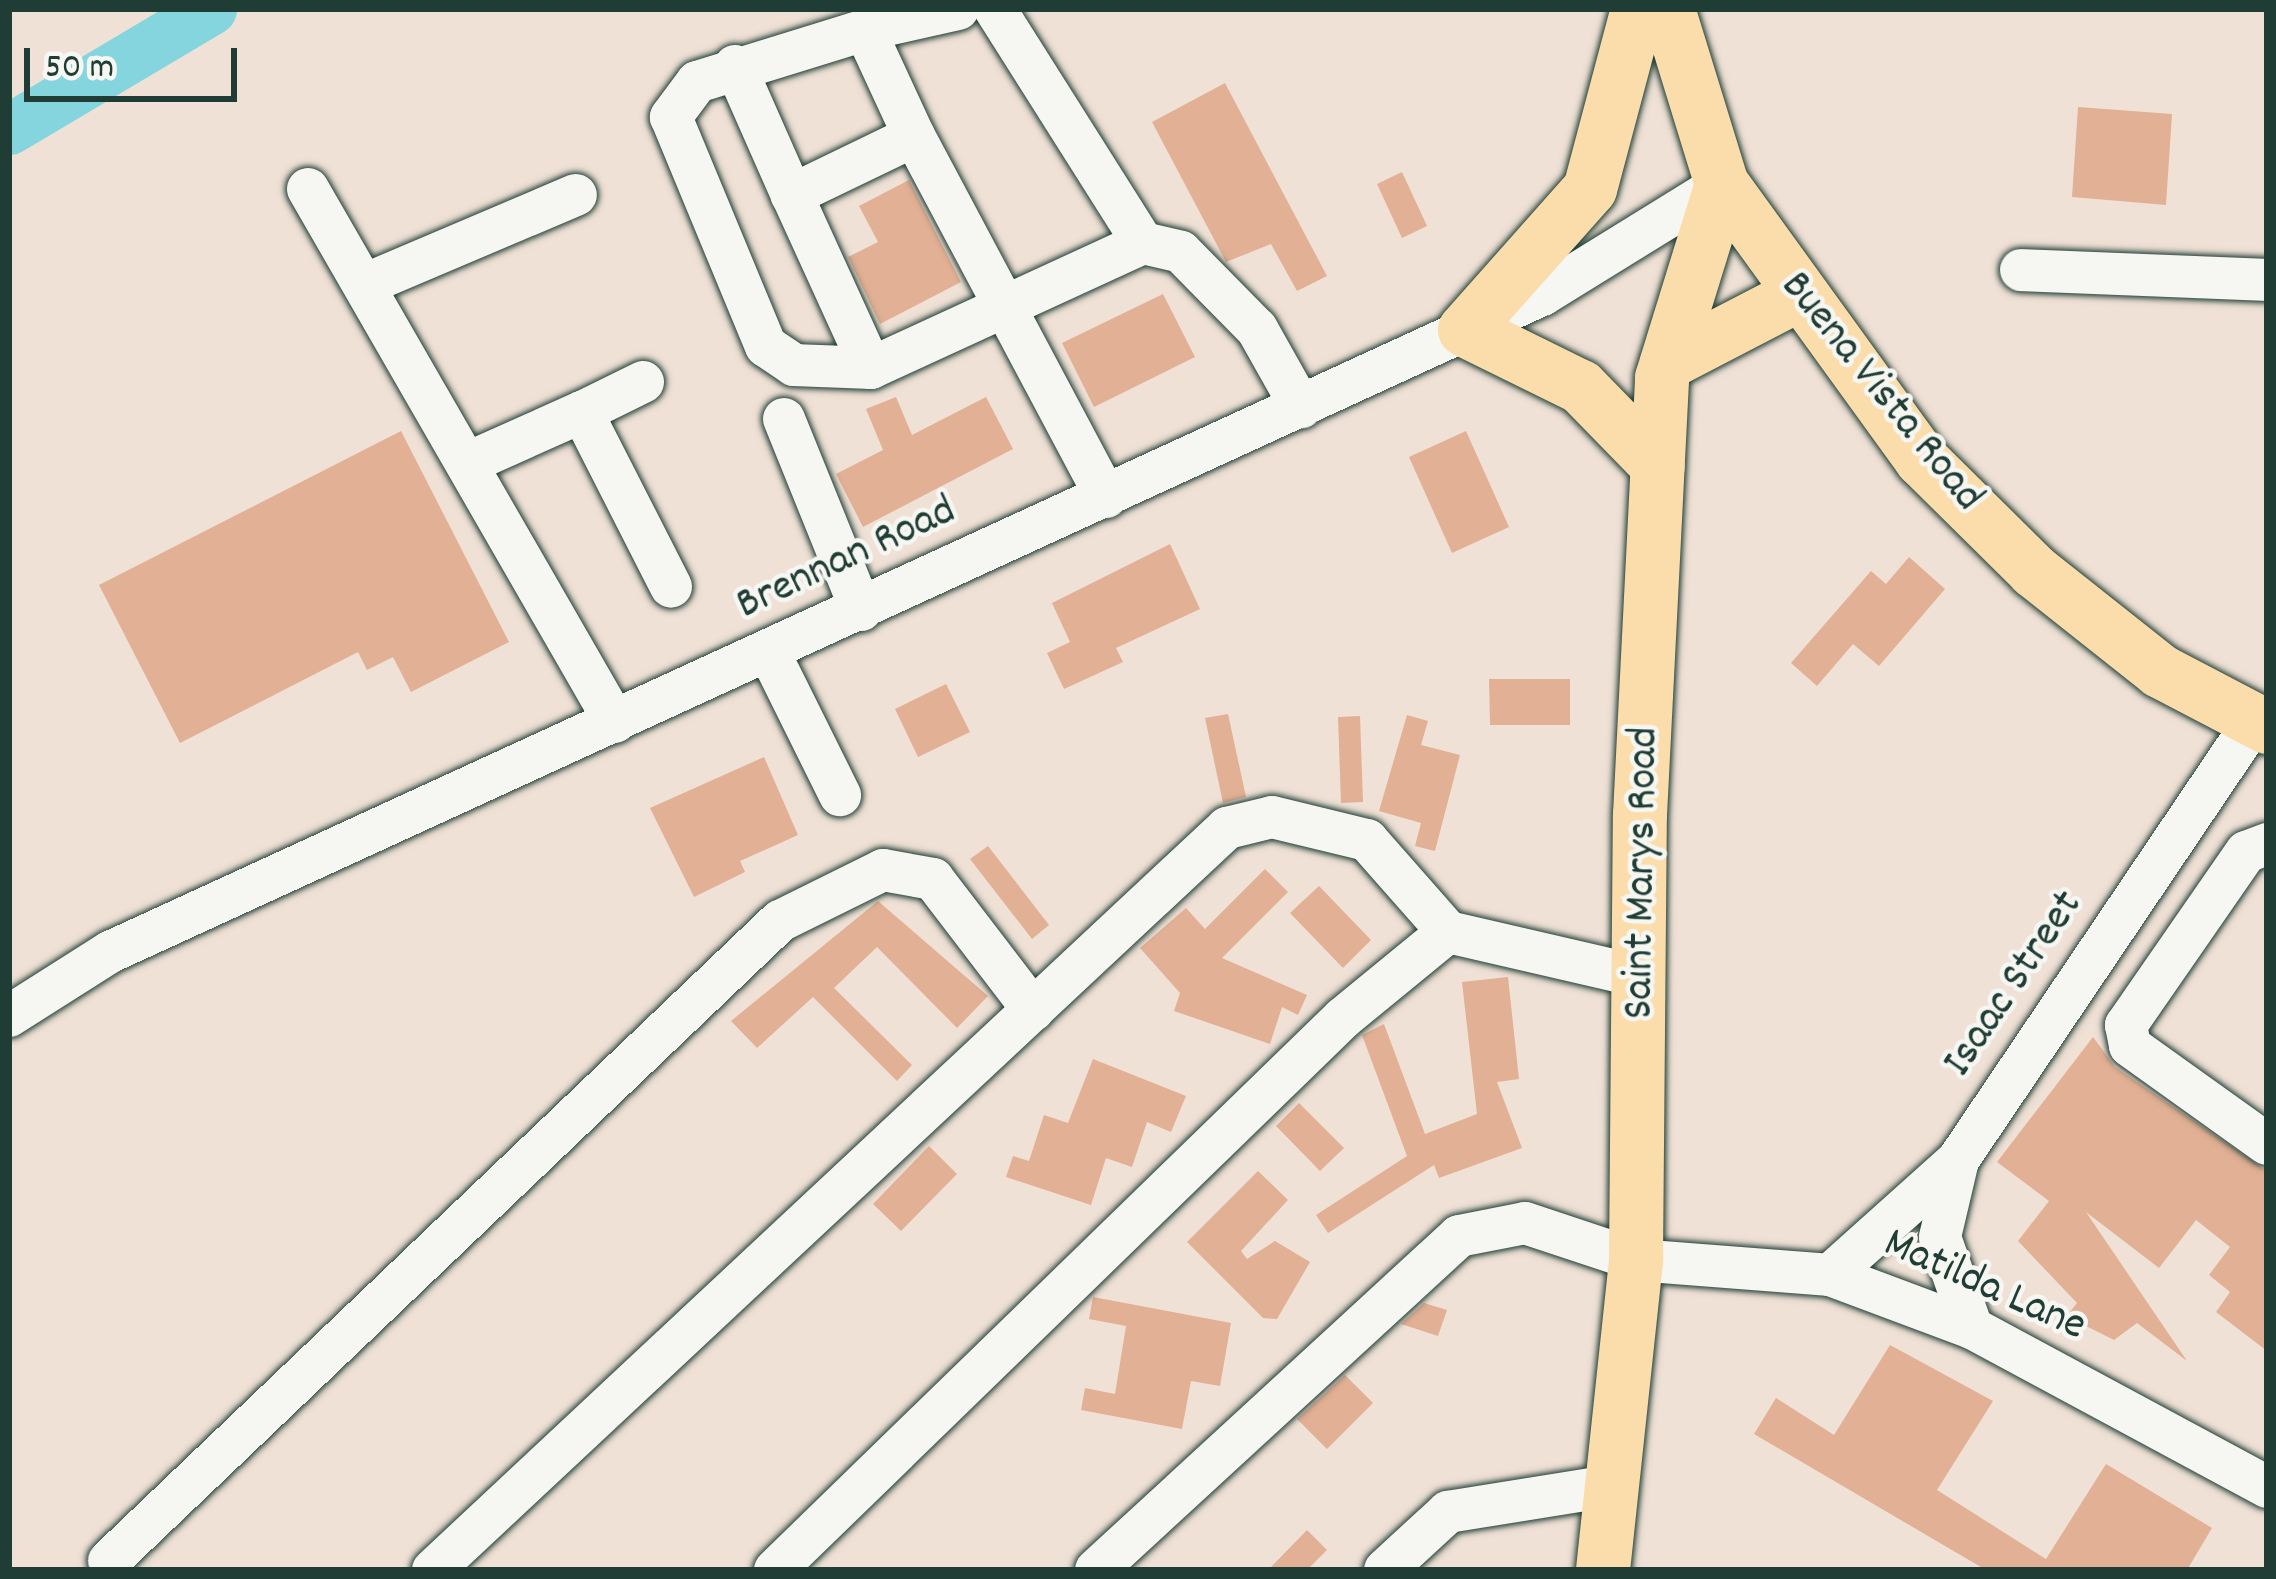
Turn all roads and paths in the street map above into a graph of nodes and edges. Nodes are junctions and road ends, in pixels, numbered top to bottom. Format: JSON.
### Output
{"nodes":[{"id":1,"x":958,"y":9,"type":"edge"},
{"id":2,"x":995,"y":9,"type":"edge"},
{"id":3,"x":1638,"y":9,"type":"edge"},
{"id":4,"x":1668,"y":9,"type":"edge"},
{"id":5,"x":865,"y":30,"type":"junction"},
{"id":6,"x":735,"y":66,"type":"junction"},
{"id":7,"x":914,"y":136,"type":"junction"},
{"id":8,"x":1722,"y":184,"type":"junction"},
{"id":9,"x":308,"y":189,"type":"dead end"},
{"id":10,"x":577,"y":195,"type":"dead end"},
{"id":11,"x":792,"y":195,"type":"junction"},
{"id":12,"x":1143,"y":243,"type":"junction"},
{"id":13,"x":2021,"y":270,"type":"dead end"},
{"id":14,"x":2267,"y":280,"type":"edge"},
{"id":15,"x":366,"y":284,"type":"junction"},
{"id":16,"x":1798,"y":295,"type":"junction"},
{"id":17,"x":1012,"y":310,"type":"junction"},
{"id":18,"x":1465,"y":330,"type":"junction"},
{"id":19,"x":1667,"y":363,"type":"junction"},
{"id":20,"x":871,"y":368,"type":"junction"},
{"id":21,"x":643,"y":382,"type":"dead end"},
{"id":22,"x":1300,"y":407,"type":"junction"},
{"id":23,"x":581,"y":412,"type":"junction"},
{"id":24,"x":784,"y":419,"type":"dead end"},
{"id":25,"x":470,"y":462,"type":"junction"},
{"id":26,"x":1658,"y":466,"type":"junction"},
{"id":27,"x":1106,"y":497,"type":"junction"},
{"id":28,"x":670,"y":587,"type":"dead end"},
{"id":29,"x":861,"y":610,"type":"junction"},
{"id":30,"x":769,"y":652,"type":"junction"},
{"id":31,"x":615,"y":722,"type":"junction"},
{"id":32,"x":2261,"y":723,"type":"edge"},
{"id":33,"x":840,"y":795,"type":"dead end"},
{"id":34,"x":2260,"y":854,"type":"edge"},
{"id":35,"x":1448,"y":932,"type":"junction"},
{"id":36,"x":1643,"y":977,"type":"junction"},
{"id":37,"x":1033,"y":1010,"type":"junction"},
{"id":38,"x":9,"y":1016,"type":"edge"},
{"id":39,"x":2267,"y":1144,"type":"edge"},
{"id":40,"x":1958,"y":1160,"type":"junction"},
{"id":41,"x":1636,"y":1260,"type":"junction"},
{"id":42,"x":1830,"y":1275,"type":"junction"},
{"id":43,"x":1972,"y":1328,"type":"junction"},
{"id":44,"x":1611,"y":1486,"type":"junction"},
{"id":45,"x":2267,"y":1487,"type":"edge"},
{"id":46,"x":109,"y":1561,"type":"dead end"},
{"id":47,"x":433,"y":1570,"type":"edge"},
{"id":48,"x":775,"y":1570,"type":"edge"},
{"id":49,"x":1096,"y":1570,"type":"edge"},
{"id":50,"x":1385,"y":1570,"type":"edge"},
{"id":51,"x":1603,"y":1570,"type":"edge"}],
"edges":[{"from":1,"to":5,"type":"street"},
{"from":2,"to":12,"type":"street"},
{"from":3,"to":18,"type":"main road"},
{"from":4,"to":8,"type":"main road","name":"Buena Vista Road"},
{"from":5,"to":6,"type":"street"},
{"from":5,"to":7,"type":"street"},
{"from":6,"to":11,"type":"street"},
{"from":6,"to":20,"type":"street"},
{"from":7,"to":11,"type":"street"},
{"from":7,"to":17,"type":"street"},
{"from":8,"to":16,"type":"main road","name":"Buena Vista Road"},
{"from":8,"to":18,"type":"street","name":"Brennan Road"},
{"from":8,"to":19,"type":"main road","name":"Saint Marys Road"},
{"from":9,"to":15,"type":"street"},
{"from":10,"to":15,"type":"street"},
{"from":11,"to":20,"type":"street"},
{"from":12,"to":17,"type":"street"},
{"from":12,"to":22,"type":"street"},
{"from":13,"to":14,"type":"street"},
{"from":15,"to":25,"type":"street"},
{"from":16,"to":19,"type":"main road"},
{"from":16,"to":32,"type":"main road","name":"Buena Vista Road"},
{"from":17,"to":20,"type":"street"},
{"from":17,"to":27,"type":"street"},
{"from":18,"to":22,"type":"street","name":"Brennan Road"},
{"from":18,"to":26,"type":"main road"},
{"from":19,"to":26,"type":"main road","name":"Saint Marys Road"},
{"from":21,"to":23,"type":"street"},
{"from":22,"to":27,"type":"street","name":"Brennan Road"},
{"from":23,"to":25,"type":"street"},
{"from":23,"to":28,"type":"street"},
{"from":24,"to":29,"type":"street"},
{"from":25,"to":31,"type":"street"},
{"from":26,"to":36,"type":"main road","name":"Saint Marys Road"},
{"from":27,"to":29,"type":"street","name":"Brennan Road"},
{"from":29,"to":30,"type":"street","name":"Brennan Road"},
{"from":30,"to":31,"type":"street","name":"Brennan Road"},
{"from":30,"to":33,"type":"street"},
{"from":31,"to":38,"type":"street","name":"Brennan Road"},
{"from":32,"to":40,"type":"street","name":"Isaac Street"},
{"from":34,"to":39,"type":"street"},
{"from":35,"to":36,"type":"street"},
{"from":35,"to":37,"type":"street"},
{"from":35,"to":48,"type":"street"},
{"from":36,"to":41,"type":"main road","name":"Saint Marys Road"},
{"from":37,"to":46,"type":"street"},
{"from":37,"to":47,"type":"street"},
{"from":40,"to":42,"type":"street"},
{"from":40,"to":43,"type":"street","name":"Isaac Street"},
{"from":41,"to":42,"type":"street","name":"Matilda Lane"},
{"from":41,"to":44,"type":"main road","name":"Saint Marys Road"},
{"from":41,"to":49,"type":"street","name":"Matilda Lane"},
{"from":42,"to":43,"type":"street","name":"Matilda Lane"},
{"from":43,"to":45,"type":"street","name":"Matilda Lane"},
{"from":44,"to":50,"type":"street"},
{"from":44,"to":51,"type":"main road","name":"Saint Marys Road"}]}
